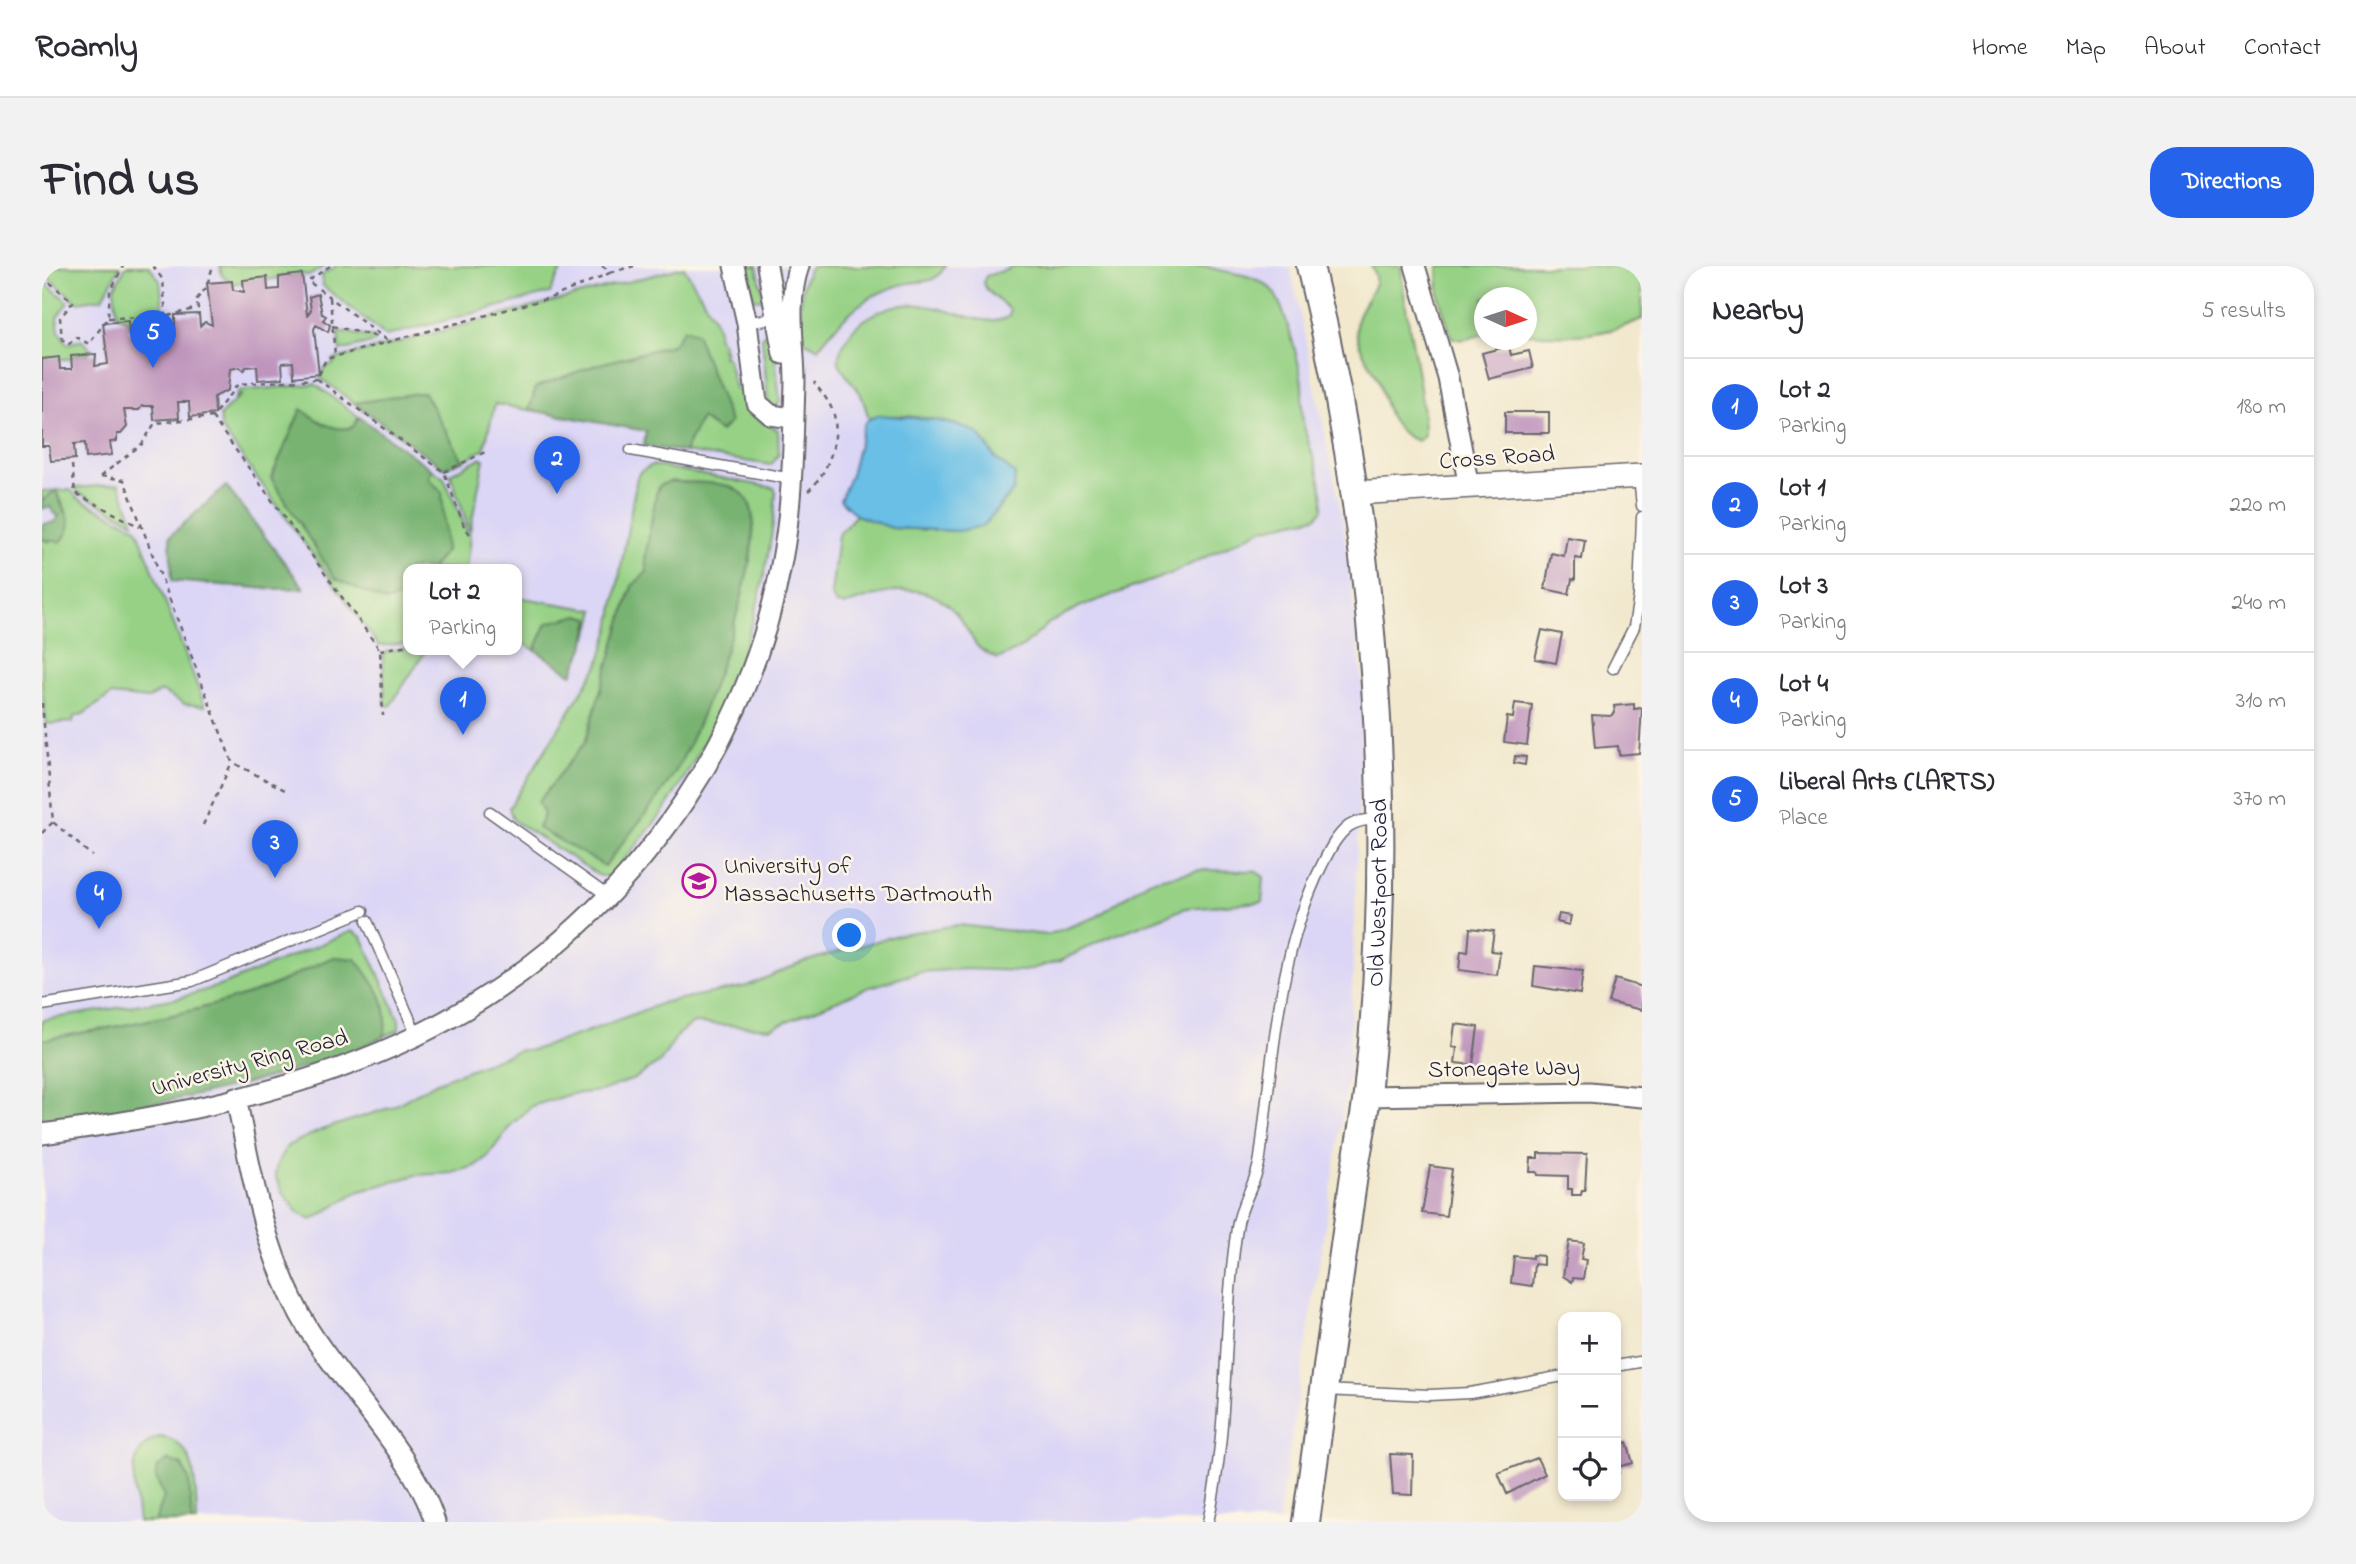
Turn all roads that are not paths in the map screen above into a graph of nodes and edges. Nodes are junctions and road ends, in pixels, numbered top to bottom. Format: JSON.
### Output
{"nodes":[{"id":1,"x":734,"y":266,"type":"edge"},
{"id":2,"x":767,"y":266,"type":"edge"},
{"id":3,"x":799,"y":266,"type":"edge"},
{"id":4,"x":1310,"y":266,"type":"edge"},
{"id":5,"x":1415,"y":266,"type":"edge"},
{"id":6,"x":785,"y":316,"type":"junction"},
{"id":7,"x":747,"y":323,"type":"junction"},
{"id":8,"x":792,"y":418,"type":"junction"},
{"id":9,"x":631,"y":450,"type":"dead end"},
{"id":10,"x":1640,"y":477,"type":"edge"},
{"id":11,"x":792,"y":479,"type":"junction"},
{"id":12,"x":1469,"y":487,"type":"junction"},
{"id":13,"x":1354,"y":493,"type":"junction"},
{"id":14,"x":1642,"y":506,"type":"edge"},
{"id":15,"x":1642,"y":517,"type":"edge"},
{"id":16,"x":1614,"y":668,"type":"dead end"},
{"id":17,"x":491,"y":812,"type":"dead end"},
{"id":18,"x":1380,"y":819,"type":"junction"},
{"id":19,"x":609,"y":896,"type":"junction"},
{"id":20,"x":363,"y":911,"type":"dead end"},
{"id":21,"x":367,"y":921,"type":"dead end"},
{"id":22,"x":42,"y":1005,"type":"edge"},
{"id":23,"x":417,"y":1035,"type":"junction"},
{"id":24,"x":1367,"y":1096,"type":"junction"},
{"id":25,"x":236,"y":1097,"type":"junction"},
{"id":26,"x":1642,"y":1097,"type":"edge"},
{"id":27,"x":42,"y":1133,"type":"edge"},
{"id":28,"x":1639,"y":1362,"type":"dead end"},
{"id":29,"x":1621,"y":1365,"type":"edge"},
{"id":30,"x":1558,"y":1377,"type":"edge"},
{"id":31,"x":1324,"y":1390,"type":"junction"},
{"id":32,"x":435,"y":1522,"type":"edge"},
{"id":33,"x":1208,"y":1522,"type":"edge"},
{"id":34,"x":1306,"y":1522,"type":"edge"}],
"edges":[{"from":1,"to":7,"type":"street"},
{"from":2,"to":6,"type":"street","name":"University Ring Road"},
{"from":3,"to":6,"type":"street","name":"University Ring Road"},
{"from":4,"to":13,"type":"main road","name":"Old Westport Road"},
{"from":5,"to":12,"type":"street"},
{"from":6,"to":7,"type":"lane"},
{"from":6,"to":8,"type":"street","name":"University Ring Road"},
{"from":7,"to":8,"type":"street"},
{"from":8,"to":11,"type":"street","name":"University Ring Road"},
{"from":9,"to":11,"type":"lane"},
{"from":10,"to":12,"type":"street","name":"Cross Road"},
{"from":10,"to":14,"type":"lane"},
{"from":11,"to":19,"type":"street","name":"University Ring Road"},
{"from":12,"to":13,"type":"street","name":"Cross Road"},
{"from":13,"to":18,"type":"main road","name":"Old Westport Road"},
{"from":15,"to":16,"type":"lane"},
{"from":17,"to":19,"type":"lane"},
{"from":18,"to":24,"type":"main road","name":"Old Westport Road"},
{"from":18,"to":33,"type":"lane"},
{"from":19,"to":23,"type":"street","name":"University Ring Road"},
{"from":20,"to":22,"type":"lane"},
{"from":21,"to":23,"type":"lane"},
{"from":23,"to":25,"type":"street","name":"University Ring Road"},
{"from":24,"to":26,"type":"street","name":"Stonegate Way"},
{"from":24,"to":31,"type":"main road","name":"Old Westport Road"},
{"from":25,"to":27,"type":"street","name":"University Ring Road"},
{"from":25,"to":32,"type":"street"},
{"from":28,"to":29,"type":"lane"},
{"from":30,"to":31,"type":"lane"},
{"from":31,"to":34,"type":"main road","name":"Old Westport Road"}]}
